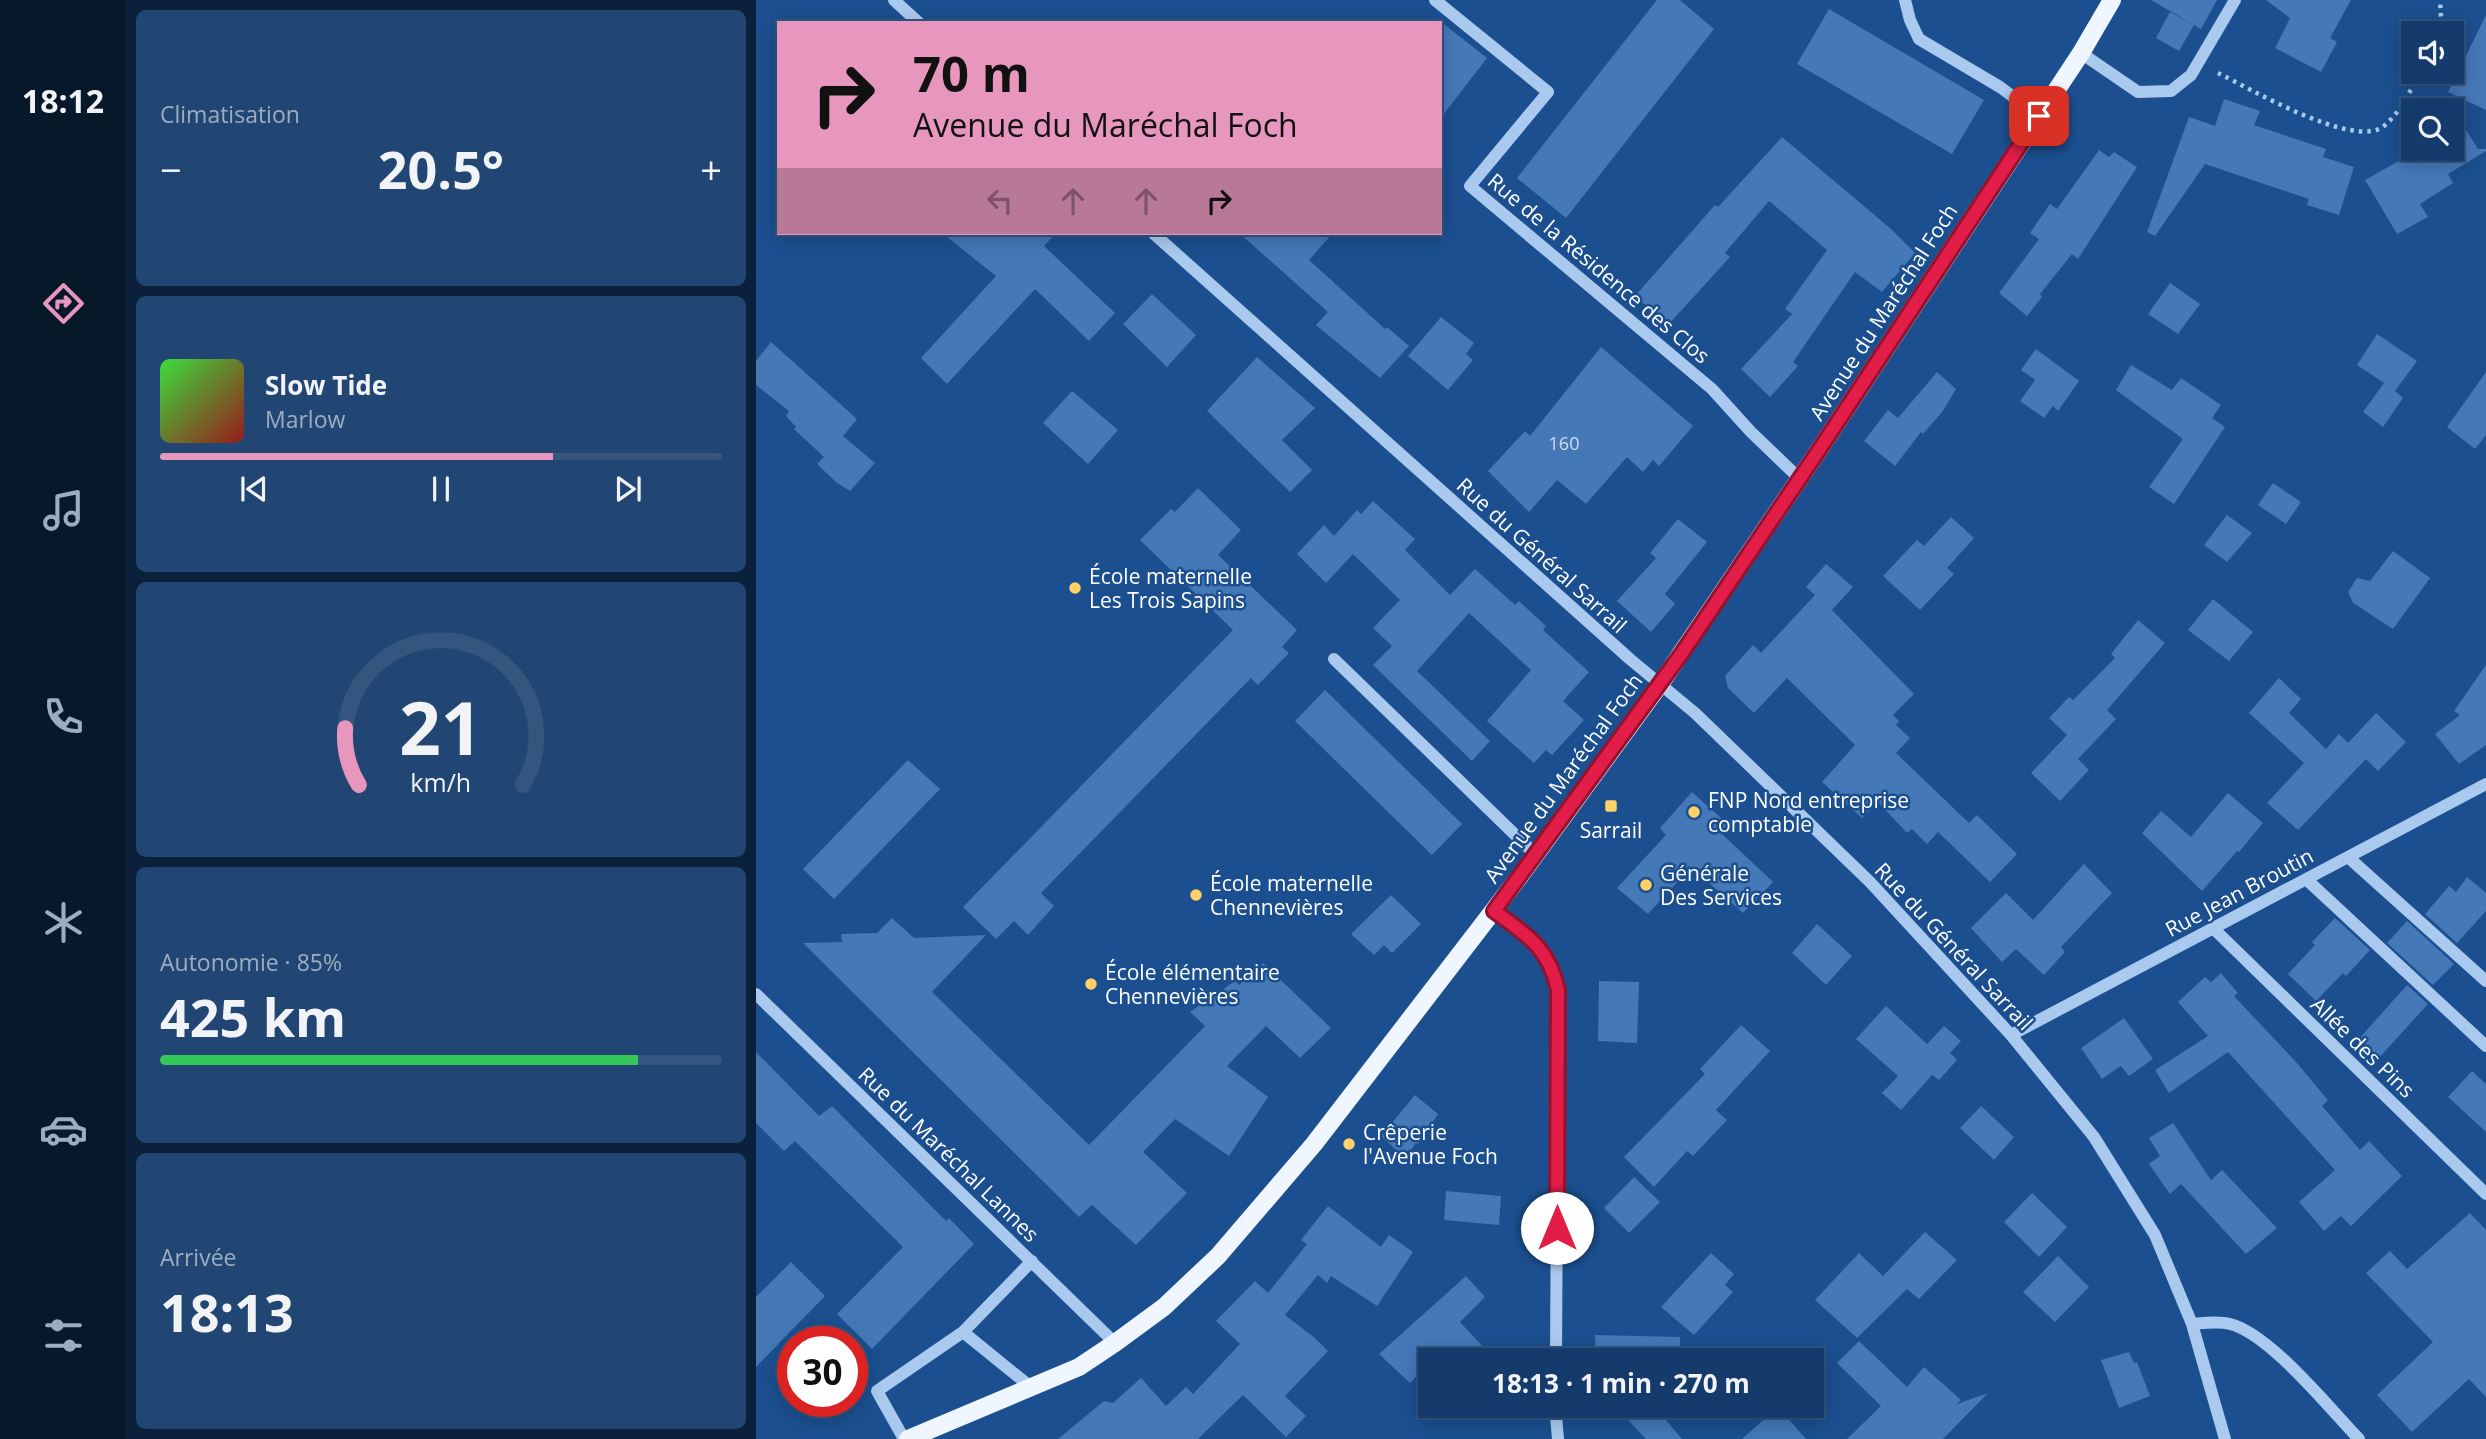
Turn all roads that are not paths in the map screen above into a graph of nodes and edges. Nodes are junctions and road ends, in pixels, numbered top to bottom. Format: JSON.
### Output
{"nodes":[{"id":1,"x":894,"y":0,"type":"edge"},
{"id":2,"x":1435,"y":0,"type":"edge"},
{"id":3,"x":1905,"y":0,"type":"edge"},
{"id":4,"x":2112,"y":0,"type":"edge"},
{"id":5,"x":2235,"y":0,"type":"edge"},
{"id":6,"x":917,"y":21,"type":"edge"},
{"id":7,"x":2081,"y":53,"type":"junction"},
{"id":8,"x":2039,"y":116,"type":"junction"},
{"id":9,"x":1155,"y":235,"type":"edge"},
{"id":10,"x":1800,"y":479,"type":"junction"},
{"id":11,"x":1334,"y":659,"type":"dead end"},
{"id":12,"x":1661,"y":683,"type":"junction"},
{"id":13,"x":2486,"y":784,"type":"edge"},
{"id":14,"x":1536,"y":855,"type":"junction"},
{"id":15,"x":2348,"y":857,"type":"junction"},
{"id":16,"x":2306,"y":879,"type":"junction"},
{"id":17,"x":1494,"y":911,"type":"junction"},
{"id":18,"x":2213,"y":928,"type":"junction"},
{"id":19,"x":2486,"y":981,"type":"edge"},
{"id":20,"x":756,"y":994,"type":"edge"},
{"id":21,"x":2011,"y":1035,"type":"junction"},
{"id":22,"x":2486,"y":1046,"type":"edge"},
{"id":23,"x":2486,"y":1194,"type":"edge"},
{"id":24,"x":1032,"y":1261,"type":"junction"},
{"id":25,"x":2192,"y":1324,"type":"junction"},
{"id":26,"x":963,"y":1332,"type":"junction"},
{"id":27,"x":1115,"y":1343,"type":"junction"},
{"id":28,"x":1556,"y":1348,"type":"edge"},
{"id":29,"x":1032,"y":1388,"type":"junction"},
{"id":30,"x":1556,"y":1418,"type":"edge"},
{"id":31,"x":906,"y":1439,"type":"edge"},
{"id":32,"x":1558,"y":1439,"type":"edge"},
{"id":33,"x":2225,"y":1439,"type":"edge"},
{"id":34,"x":2359,"y":1439,"type":"edge"}],
"edges":[{"from":1,"to":6,"type":"street"},
{"from":2,"to":10,"type":"street","name":"Rue de la Résidence des Clos"},
{"from":3,"to":8,"type":"street"},
{"from":4,"to":7,"type":"main road","name":"Avenue du Maréchal Foch"},
{"from":5,"to":7,"type":"street"},
{"from":7,"to":8,"type":"main road","name":"Avenue du Maréchal Foch"},
{"from":8,"to":10,"type":"main road","name":"Avenue du Maréchal Foch"},
{"from":9,"to":12,"type":"street","name":"Rue du Général Sarrail"},
{"from":10,"to":12,"type":"main road","name":"Avenue du Maréchal Foch"},
{"from":11,"to":14,"type":"street"},
{"from":12,"to":14,"type":"main road","name":"Avenue du Maréchal Foch"},
{"from":12,"to":21,"type":"street","name":"Rue du Général Sarrail"},
{"from":13,"to":15,"type":"street","name":"Rue Jean Broutin"},
{"from":14,"to":17,"type":"main road","name":"Avenue du Maréchal Foch"},
{"from":15,"to":16,"type":"street","name":"Rue Jean Broutin"},
{"from":15,"to":19,"type":"street"},
{"from":16,"to":18,"type":"street","name":"Rue Jean Broutin"},
{"from":16,"to":22,"type":"street"},
{"from":17,"to":27,"type":"main road","name":"Avenue du Maréchal Foch"},
{"from":17,"to":28,"type":"street"},
{"from":18,"to":21,"type":"street","name":"Rue Jean Broutin"},
{"from":18,"to":23,"type":"street","name":"Allée des Pins"},
{"from":20,"to":24,"type":"street","name":"Rue du Maréchal Lannes"},
{"from":21,"to":25,"type":"street","name":"Rue du Général Sarrail"},
{"from":24,"to":26,"type":"street"},
{"from":24,"to":27,"type":"street","name":"Rue du Maréchal Lannes"},
{"from":25,"to":33,"type":"street","name":"Rue du Général Sarrail"},
{"from":25,"to":34,"type":"street"},
{"from":26,"to":29,"type":"street"},
{"from":26,"to":31,"type":"street"},
{"from":27,"to":29,"type":"main road","name":"Avenue du Maréchal Foch"},
{"from":29,"to":31,"type":"main road","name":"Avenue du Maréchal Foch"},
{"from":30,"to":32,"type":"street"}]}
